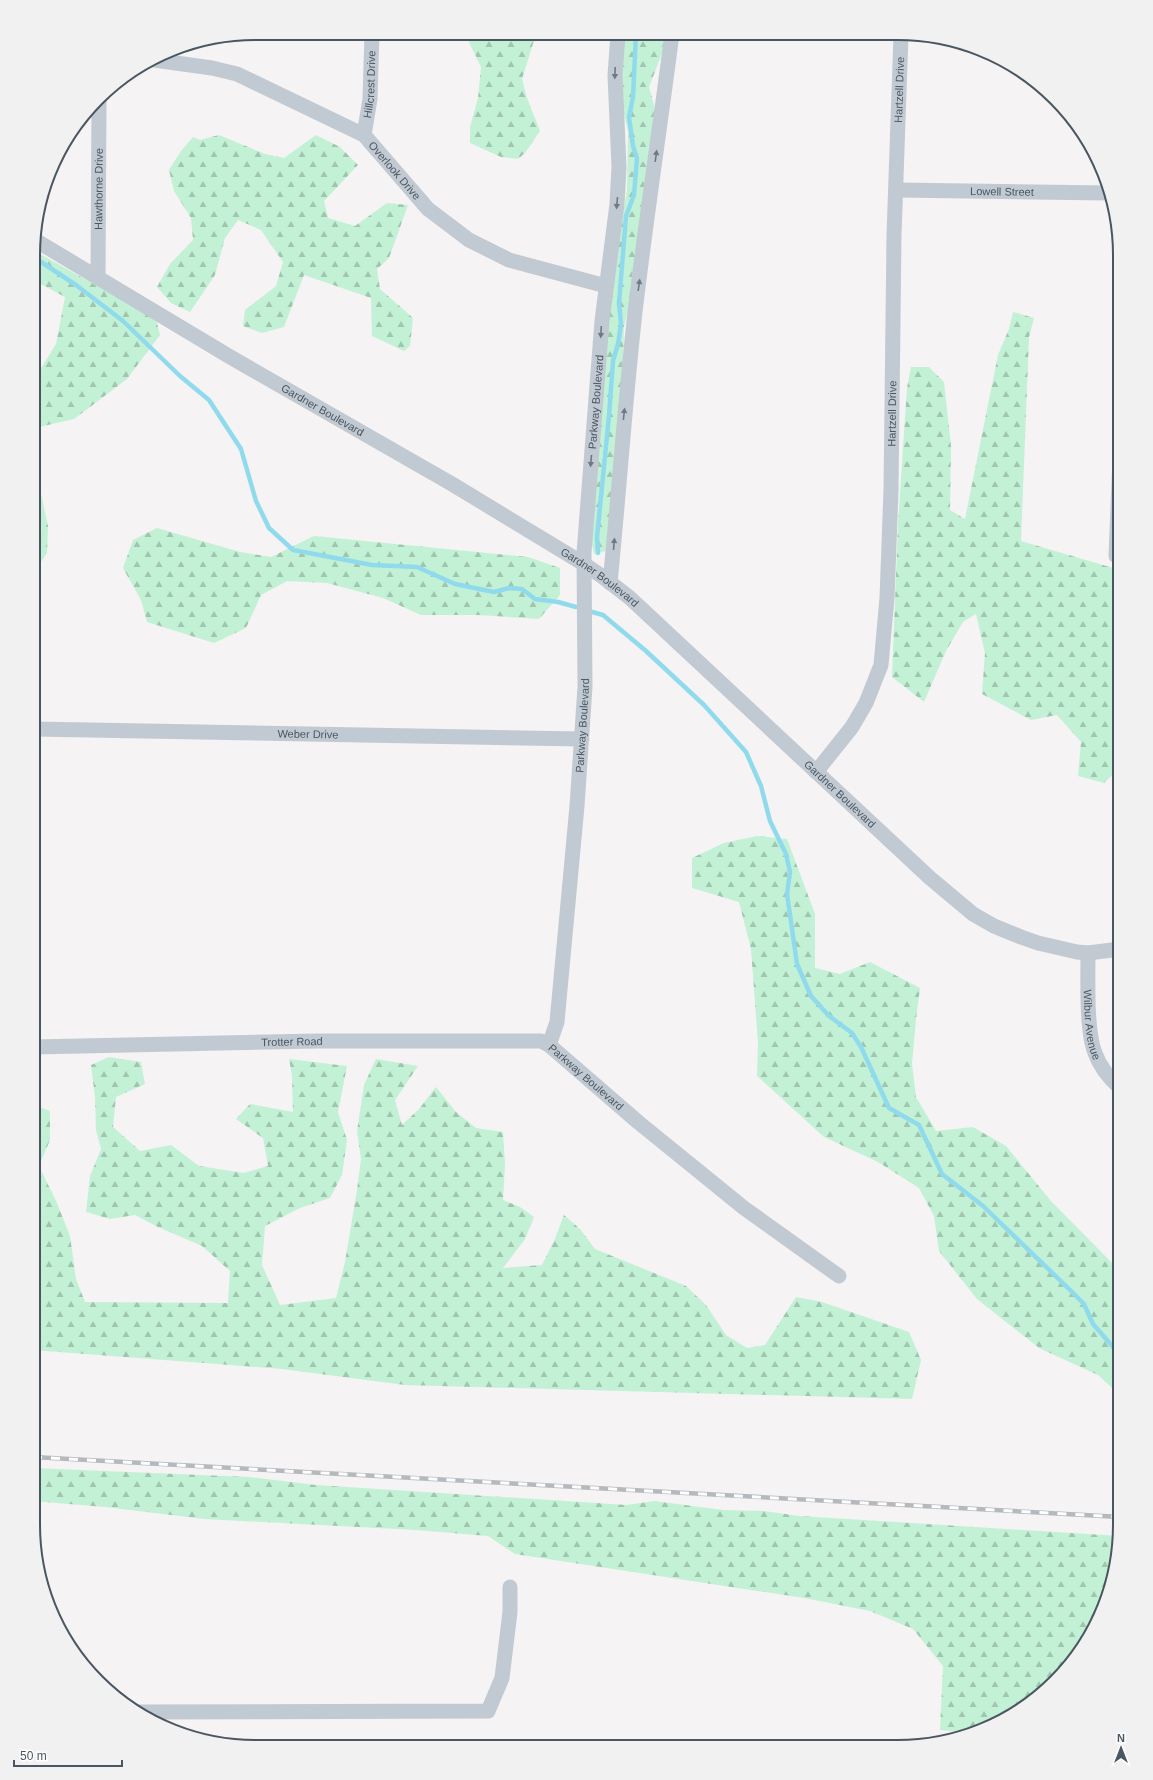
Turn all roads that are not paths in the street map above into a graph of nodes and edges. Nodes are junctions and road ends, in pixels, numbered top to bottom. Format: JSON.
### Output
{"nodes":[{"id":1,"x":372,"y":40,"type":"edge"},
{"id":2,"x":618,"y":40,"type":"edge"},
{"id":3,"x":671,"y":40,"type":"edge"},
{"id":4,"x":901,"y":40,"type":"edge"},
{"id":5,"x":162,"y":61,"type":"edge"},
{"id":6,"x":99,"y":107,"type":"edge"},
{"id":7,"x":364,"y":135,"type":"junction"},
{"id":8,"x":897,"y":190,"type":"junction"},
{"id":9,"x":1104,"y":193,"type":"edge"},
{"id":10,"x":40,"y":243,"type":"edge"},
{"id":11,"x":98,"y":277,"type":"junction"},
{"id":12,"x":606,"y":286,"type":"junction"},
{"id":13,"x":584,"y":564,"type":"junction"},
{"id":14,"x":610,"y":583,"type":"junction"},
{"id":15,"x":40,"y":729,"type":"edge"},
{"id":16,"x":582,"y":739,"type":"junction"},
{"id":17,"x":816,"y":772,"type":"junction"},
{"id":18,"x":1113,"y":950,"type":"edge"},
{"id":19,"x":1088,"y":953,"type":"junction"},
{"id":20,"x":549,"y":1045,"type":"junction"},
{"id":21,"x":40,"y":1047,"type":"edge"},
{"id":22,"x":1113,"y":1082,"type":"edge"},
{"id":23,"x":839,"y":1276,"type":"dead end"},
{"id":24,"x":510,"y":1587,"type":"dead end"},
{"id":25,"x":149,"y":1712,"type":"edge"}],
"edges":[{"from":1,"to":7,"type":"street","name":"Hillcrest Drive"},
{"from":2,"to":12,"type":"street","name":"Parkway Boulevard","one_way":true},
{"from":14,"to":3,"type":"street","one_way":true},
{"from":4,"to":8,"type":"street","name":"Hartzell Drive"},
{"from":5,"to":7,"type":"street","name":"Overlook Drive"},
{"from":6,"to":11,"type":"street","name":"Hawthorne Drive"},
{"from":7,"to":12,"type":"street","name":"Overlook Drive"},
{"from":8,"to":9,"type":"street","name":"Lowell Street"},
{"from":8,"to":17,"type":"street","name":"Hartzell Drive"},
{"from":10,"to":11,"type":"street","name":"Gardner Boulevard"},
{"from":11,"to":13,"type":"street","name":"Gardner Boulevard"},
{"from":12,"to":13,"type":"street","name":"Parkway Boulevard","one_way":true},
{"from":13,"to":14,"type":"street","name":"Gardner Boulevard"},
{"from":13,"to":16,"type":"street","name":"Parkway Boulevard"},
{"from":14,"to":17,"type":"street","name":"Gardner Boulevard"},
{"from":15,"to":16,"type":"street","name":"Weber Drive"},
{"from":16,"to":20,"type":"street","name":"Parkway Boulevard"},
{"from":17,"to":19,"type":"street","name":"Gardner Boulevard"},
{"from":18,"to":19,"type":"street","name":"Gardner Boulevard"},
{"from":19,"to":22,"type":"street","name":"Wilbur Avenue"},
{"from":20,"to":21,"type":"street","name":"Trotter Road"},
{"from":20,"to":23,"type":"street","name":"Parkway Boulevard"},
{"from":24,"to":25,"type":"street"}]}
